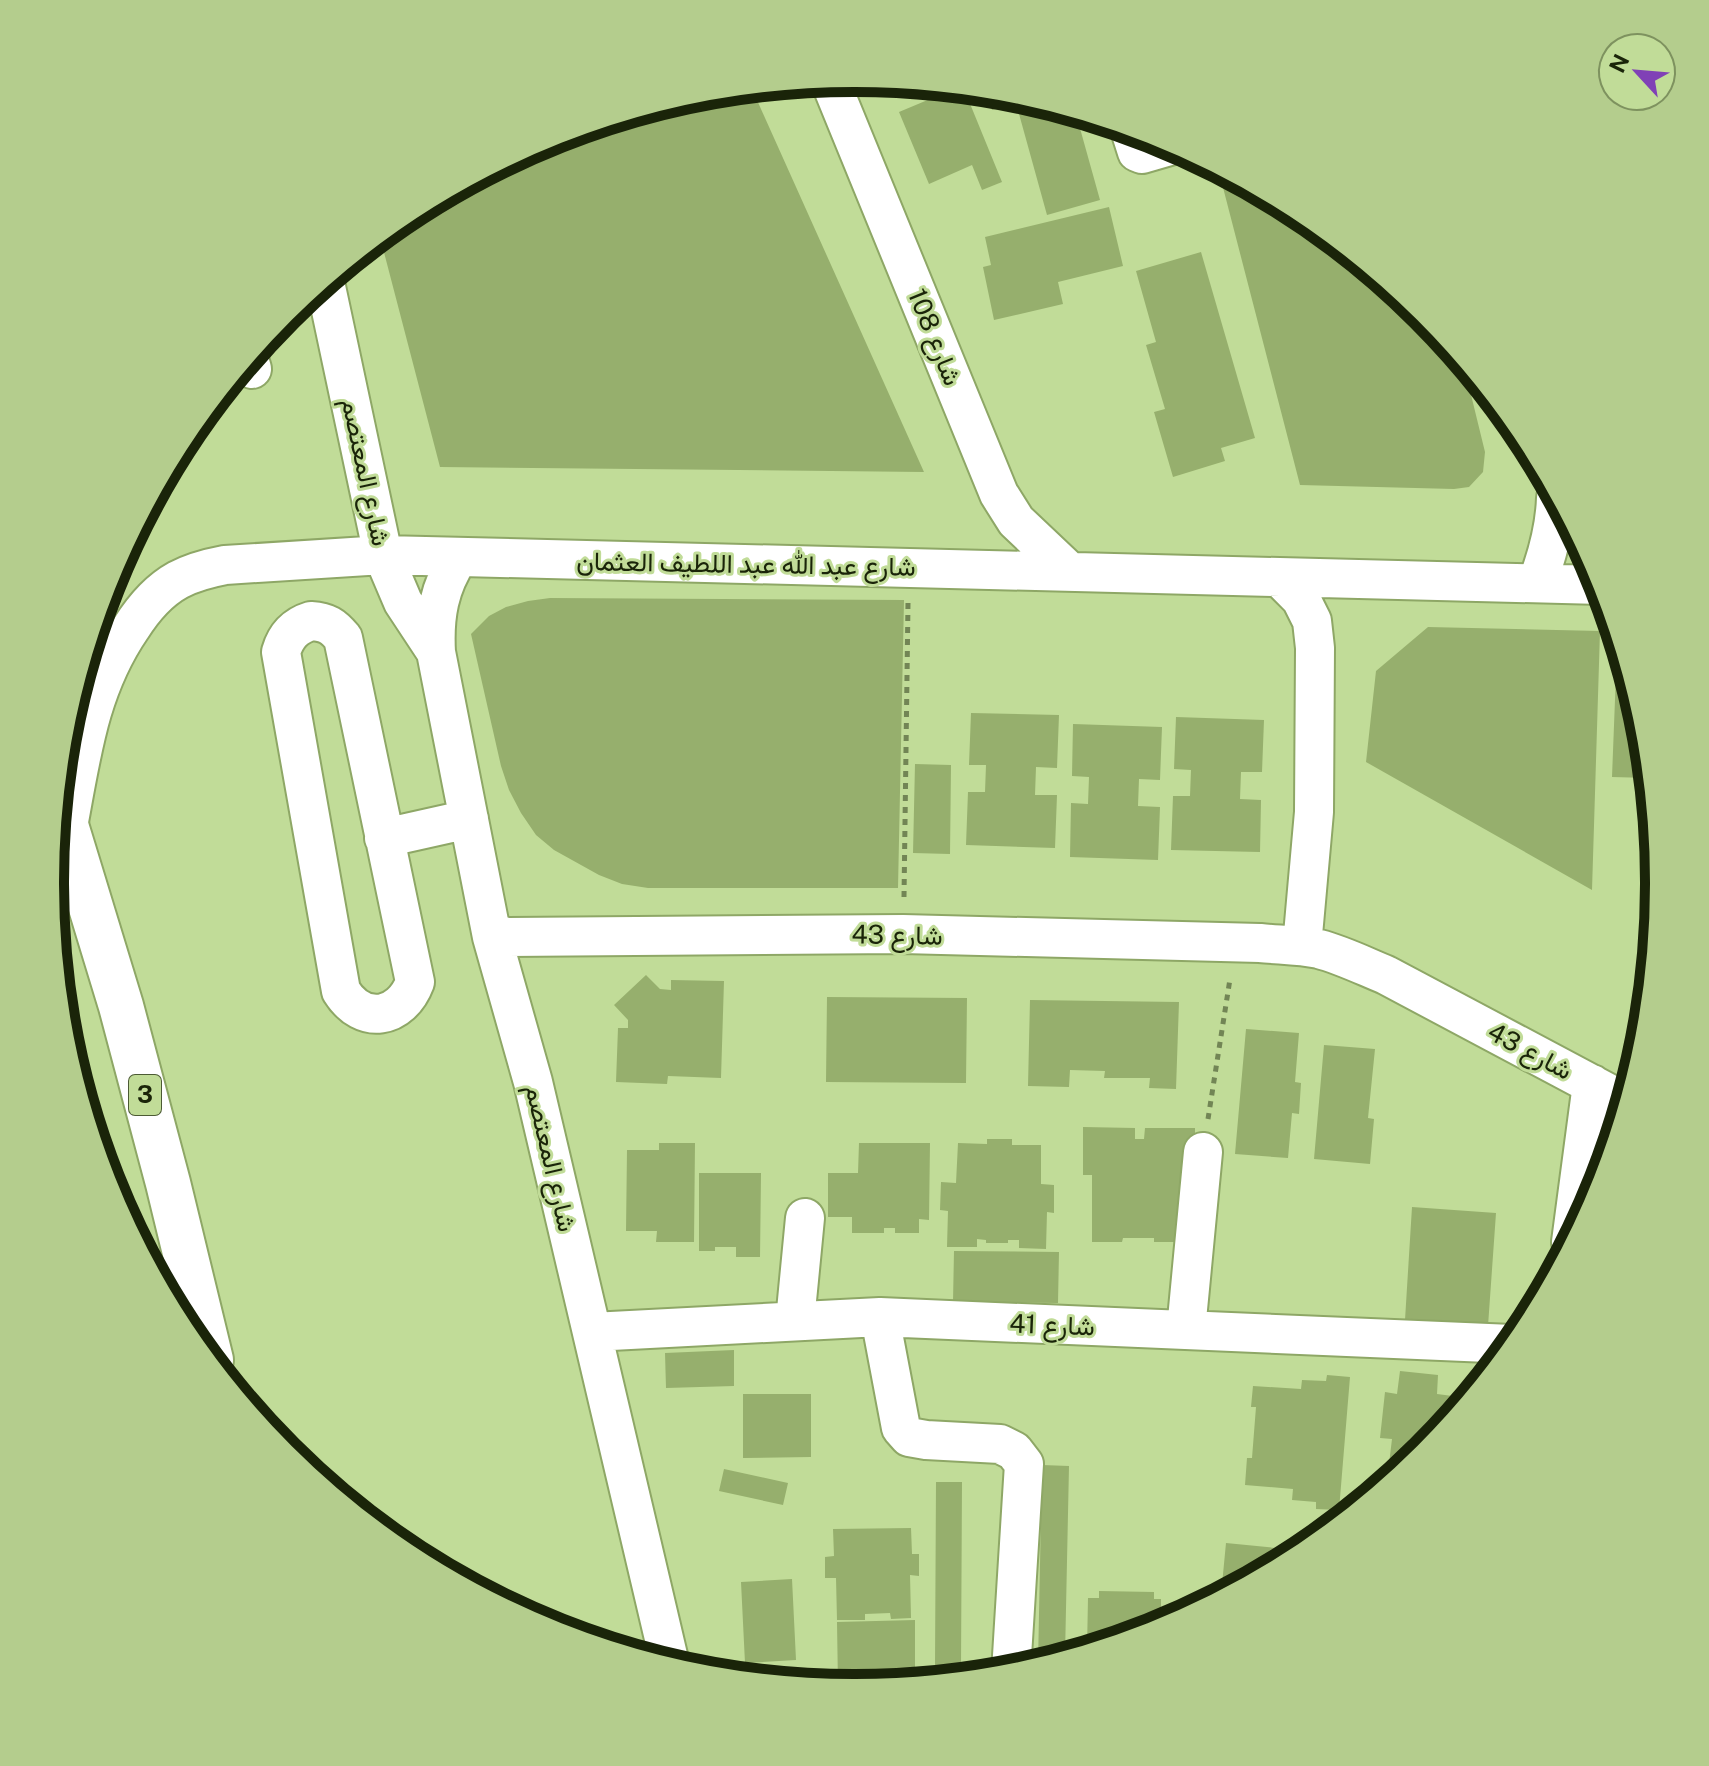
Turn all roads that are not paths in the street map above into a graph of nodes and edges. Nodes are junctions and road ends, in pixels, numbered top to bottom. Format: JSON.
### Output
{"nodes":[{"id":1,"x":835,"y":93,"type":"edge"},
{"id":2,"x":1134,"y":144,"type":"edge"},
{"id":3,"x":1152,"y":151,"type":"edge"},
{"id":4,"x":328,"y":294,"type":"edge"},
{"id":5,"x":1556,"y":520,"type":"edge"},
{"id":6,"x":383,"y":555,"type":"junction"},
{"id":7,"x":459,"y":557,"type":"junction"},
{"id":8,"x":1070,"y":572,"type":"junction"},
{"id":9,"x":1279,"y":577,"type":"junction"},
{"id":10,"x":1537,"y":583,"type":"junction"},
{"id":11,"x":1587,"y":585,"type":"edge"},
{"id":12,"x":436,"y":652,"type":"junction"},
{"id":13,"x":70,"y":789,"type":"edge"},
{"id":14,"x":469,"y":819,"type":"junction"},
{"id":15,"x":66,"y":826,"type":"edge"},
{"id":16,"x":384,"y":838,"type":"junction"},
{"id":17,"x":492,"y":937,"type":"junction"},
{"id":18,"x":1302,"y":946,"type":"junction"},
{"id":19,"x":1609,"y":1093,"type":"edge"},
{"id":20,"x":1203,"y":1152,"type":"road end"},
{"id":21,"x":1586,"y":1183,"type":"edge"},
{"id":22,"x":805,"y":1218,"type":"dead end"},
{"id":23,"x":880,"y":1317,"type":"junction"},
{"id":24,"x":795,"y":1321,"type":"junction"},
{"id":25,"x":1186,"y":1330,"type":"junction"},
{"id":26,"x":204,"y":1332,"type":"edge"},
{"id":27,"x":592,"y":1332,"type":"junction"},
{"id":28,"x":1497,"y":1343,"type":"edge"},
{"id":29,"x":667,"y":1651,"type":"edge"},
{"id":30,"x":1012,"y":1657,"type":"edge"}],
"edges":[{"from":1,"to":8,"type":"street","name":"شارع 108"},
{"from":2,"to":3,"type":"street"},
{"from":4,"to":6,"type":"street","name":"شارع المعتصم"},
{"from":5,"to":10,"type":"street"},
{"from":6,"to":7,"type":"street","name":"شارع عبد الله عبد اللطيف العثمان"},
{"from":6,"to":12,"type":"street","name":"شارع المعتصم"},
{"from":6,"to":13,"type":"street","name":"شارع عبد الله عبد اللطيف العثمان"},
{"from":7,"to":8,"type":"street","name":"شارع عبد الله عبد اللطيف العثمان"},
{"from":7,"to":12,"type":"street","name":"شارع المعتصم"},
{"from":8,"to":9,"type":"street","name":"شارع عبد الله عبد اللطيف العثمان"},
{"from":9,"to":10,"type":"street","name":"شارع عبد الله عبد اللطيف العثمان"},
{"from":9,"to":18,"type":"street"},
{"from":10,"to":11,"type":"street","name":"شارع عبد الله عبد اللطيف العثمان"},
{"from":12,"to":14,"type":"street","name":"شارع المعتصم"},
{"from":14,"to":16,"type":"street"},
{"from":14,"to":17,"type":"street","name":"شارع المعتصم"},
{"from":15,"to":26,"type":"main road","number":"3"},
{"from":16,"to":16,"type":"street"},
{"from":17,"to":18,"type":"street","name":"شارع 43"},
{"from":17,"to":27,"type":"street","name":"شارع المعتصم"},
{"from":18,"to":19,"type":"street","name":"شارع 43"},
{"from":19,"to":21,"type":"street"},
{"from":20,"to":25,"type":"street"},
{"from":22,"to":24,"type":"street"},
{"from":23,"to":24,"type":"street","name":"شارع 41"},
{"from":23,"to":25,"type":"street","name":"شارع 41"},
{"from":23,"to":30,"type":"street"},
{"from":24,"to":27,"type":"street","name":"شارع 41"},
{"from":25,"to":28,"type":"street","name":"شارع 41"},
{"from":27,"to":29,"type":"street","name":"شارع المعتصم"}]}
